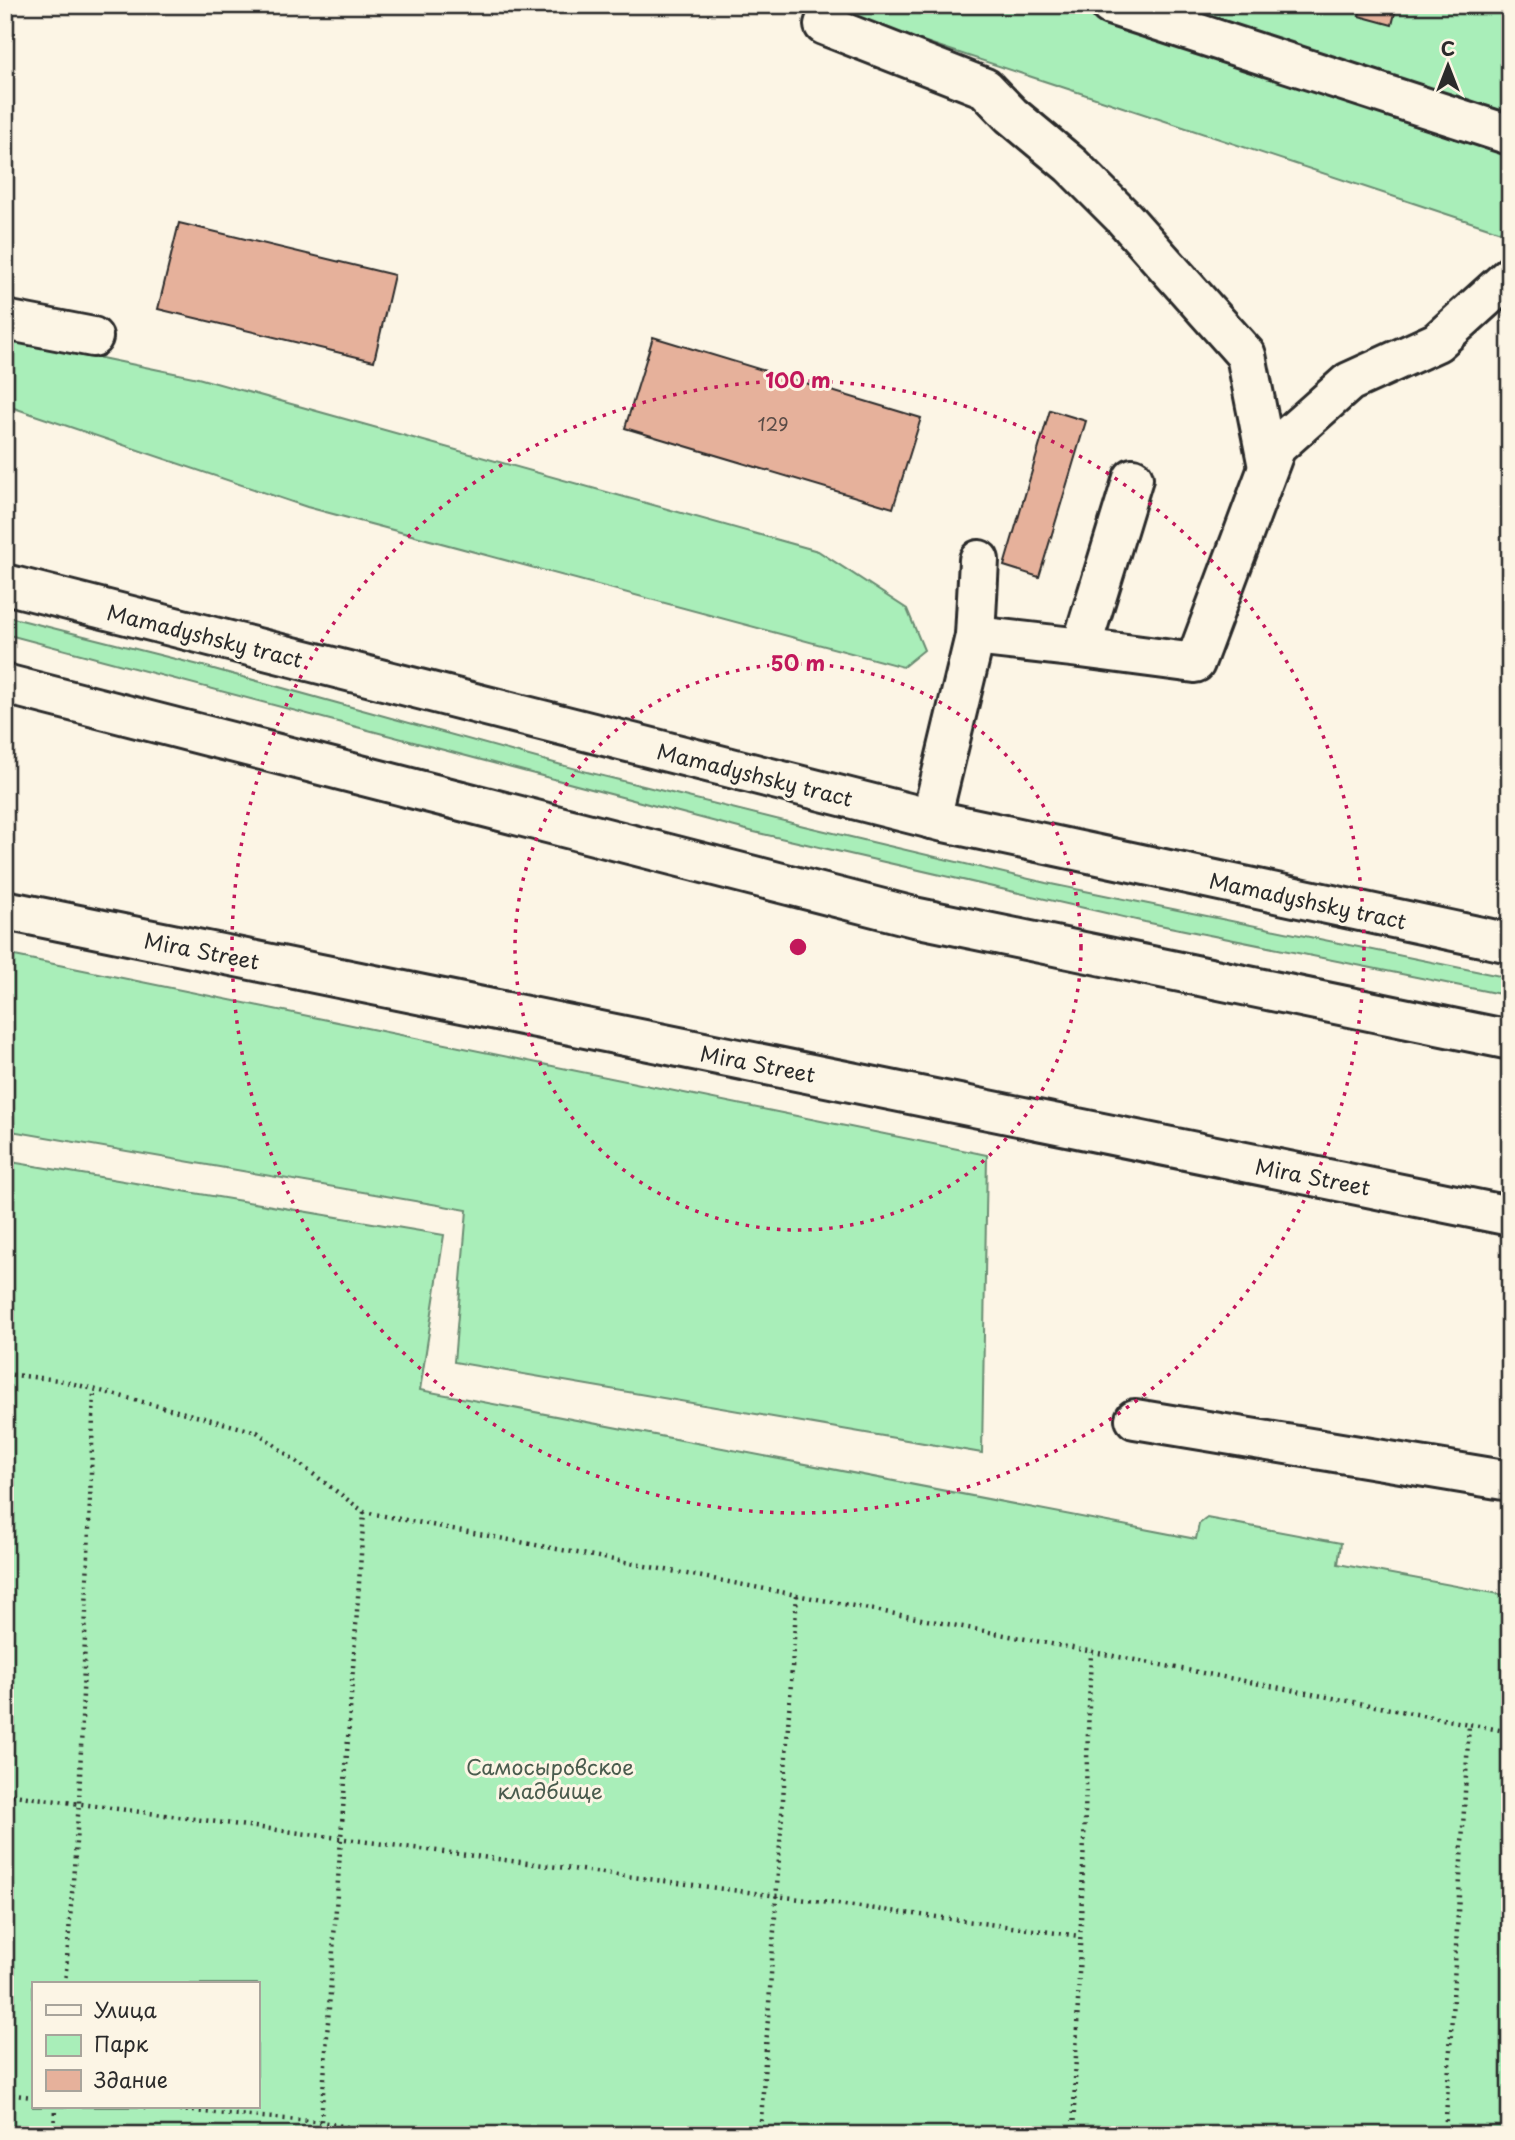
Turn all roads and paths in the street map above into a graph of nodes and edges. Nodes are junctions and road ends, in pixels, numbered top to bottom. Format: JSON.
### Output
{"nodes":[{"id":1,"x":831,"y":5,"type":"edge"},
{"id":2,"x":1110,"y":5,"type":"edge"},
{"id":3,"x":1510,"y":135,"type":"edge"},
{"id":4,"x":1510,"y":276,"type":"edge"},
{"id":5,"x":5,"y":320,"type":"edge"},
{"id":6,"x":93,"y":337,"type":"dead end"},
{"id":7,"x":1269,"y":467,"type":"junction"},
{"id":8,"x":1133,"y":478,"type":"dead end"},
{"id":9,"x":979,"y":560,"type":"dead end"},
{"id":10,"x":5,"y":584,"type":"edge"},
{"id":11,"x":975,"y":636,"type":"junction"},
{"id":12,"x":1081,"y":648,"type":"junction"},
{"id":13,"x":5,"y":684,"type":"edge"},
{"id":14,"x":931,"y":819,"type":"junction"},
{"id":15,"x":5,"y":910,"type":"edge"},
{"id":16,"x":1510,"y":943,"type":"edge"},
{"id":17,"x":1510,"y":1040,"type":"edge"},
{"id":18,"x":1510,"y":1216,"type":"edge"},
{"id":19,"x":5,"y":1374,"type":"edge"},
{"id":20,"x":94,"y":1390,"type":"junction"},
{"id":21,"x":1135,"y":1419,"type":"dead end"},
{"id":22,"x":1510,"y":1481,"type":"edge"},
{"id":23,"x":364,"y":1512,"type":"junction"},
{"id":24,"x":797,"y":1595,"type":"junction"},
{"id":25,"x":1091,"y":1652,"type":"junction"},
{"id":26,"x":1469,"y":1724,"type":"junction"},
{"id":27,"x":1510,"y":1732,"type":"edge"},
{"id":28,"x":5,"y":1794,"type":"edge"},
{"id":29,"x":79,"y":1802,"type":"junction"},
{"id":30,"x":341,"y":1838,"type":"junction"},
{"id":31,"x":776,"y":1896,"type":"junction"},
{"id":32,"x":1080,"y":1936,"type":"junction"},
{"id":33,"x":65,"y":1982,"type":"edge"},
{"id":34,"x":5,"y":2094,"type":"edge"},
{"id":35,"x":32,"y":2097,"type":"edge"},
{"id":36,"x":55,"y":2108,"type":"edge"},
{"id":37,"x":156,"y":2108,"type":"edge"},
{"id":38,"x":322,"y":2122,"type":"junction"},
{"id":39,"x":54,"y":2135,"type":"edge"},
{"id":40,"x":320,"y":2135,"type":"edge"},
{"id":41,"x":387,"y":2135,"type":"edge"},
{"id":42,"x":760,"y":2135,"type":"edge"},
{"id":43,"x":1073,"y":2135,"type":"edge"},
{"id":44,"x":1445,"y":2135,"type":"edge"}],
"edges":[{"from":1,"to":7,"type":"main road"},
{"from":2,"to":3,"type":"main road"},
{"from":4,"to":7,"type":"main road"},
{"from":5,"to":6,"type":"main road"},
{"from":7,"to":12,"type":"main road"},
{"from":8,"to":12,"type":"main road"},
{"from":9,"to":11,"type":"main road"},
{"from":10,"to":14,"type":"main road","name":"Mamadyshsky tract"},
{"from":11,"to":12,"type":"main road"},
{"from":11,"to":14,"type":"main road"},
{"from":13,"to":17,"type":"main road"},
{"from":14,"to":16,"type":"main road","name":"Mamadyshsky tract"},
{"from":15,"to":18,"type":"main road","name":"Mira Street"},
{"from":19,"to":20,"type":"path"},
{"from":20,"to":23,"type":"path"},
{"from":20,"to":29,"type":"path"},
{"from":21,"to":22,"type":"main road"},
{"from":23,"to":24,"type":"path"},
{"from":23,"to":30,"type":"path"},
{"from":24,"to":25,"type":"path"},
{"from":24,"to":31,"type":"path"},
{"from":25,"to":26,"type":"path"},
{"from":25,"to":32,"type":"path"},
{"from":26,"to":27,"type":"path"},
{"from":26,"to":44,"type":"path"},
{"from":28,"to":29,"type":"path"},
{"from":29,"to":30,"type":"path"},
{"from":29,"to":33,"type":"path"},
{"from":30,"to":31,"type":"path"},
{"from":30,"to":38,"type":"path"},
{"from":31,"to":32,"type":"path"},
{"from":31,"to":42,"type":"path"},
{"from":32,"to":43,"type":"path"},
{"from":34,"to":35,"type":"path"},
{"from":36,"to":39,"type":"path"},
{"from":37,"to":38,"type":"path"},
{"from":38,"to":40,"type":"path"},
{"from":38,"to":41,"type":"path"}]}
